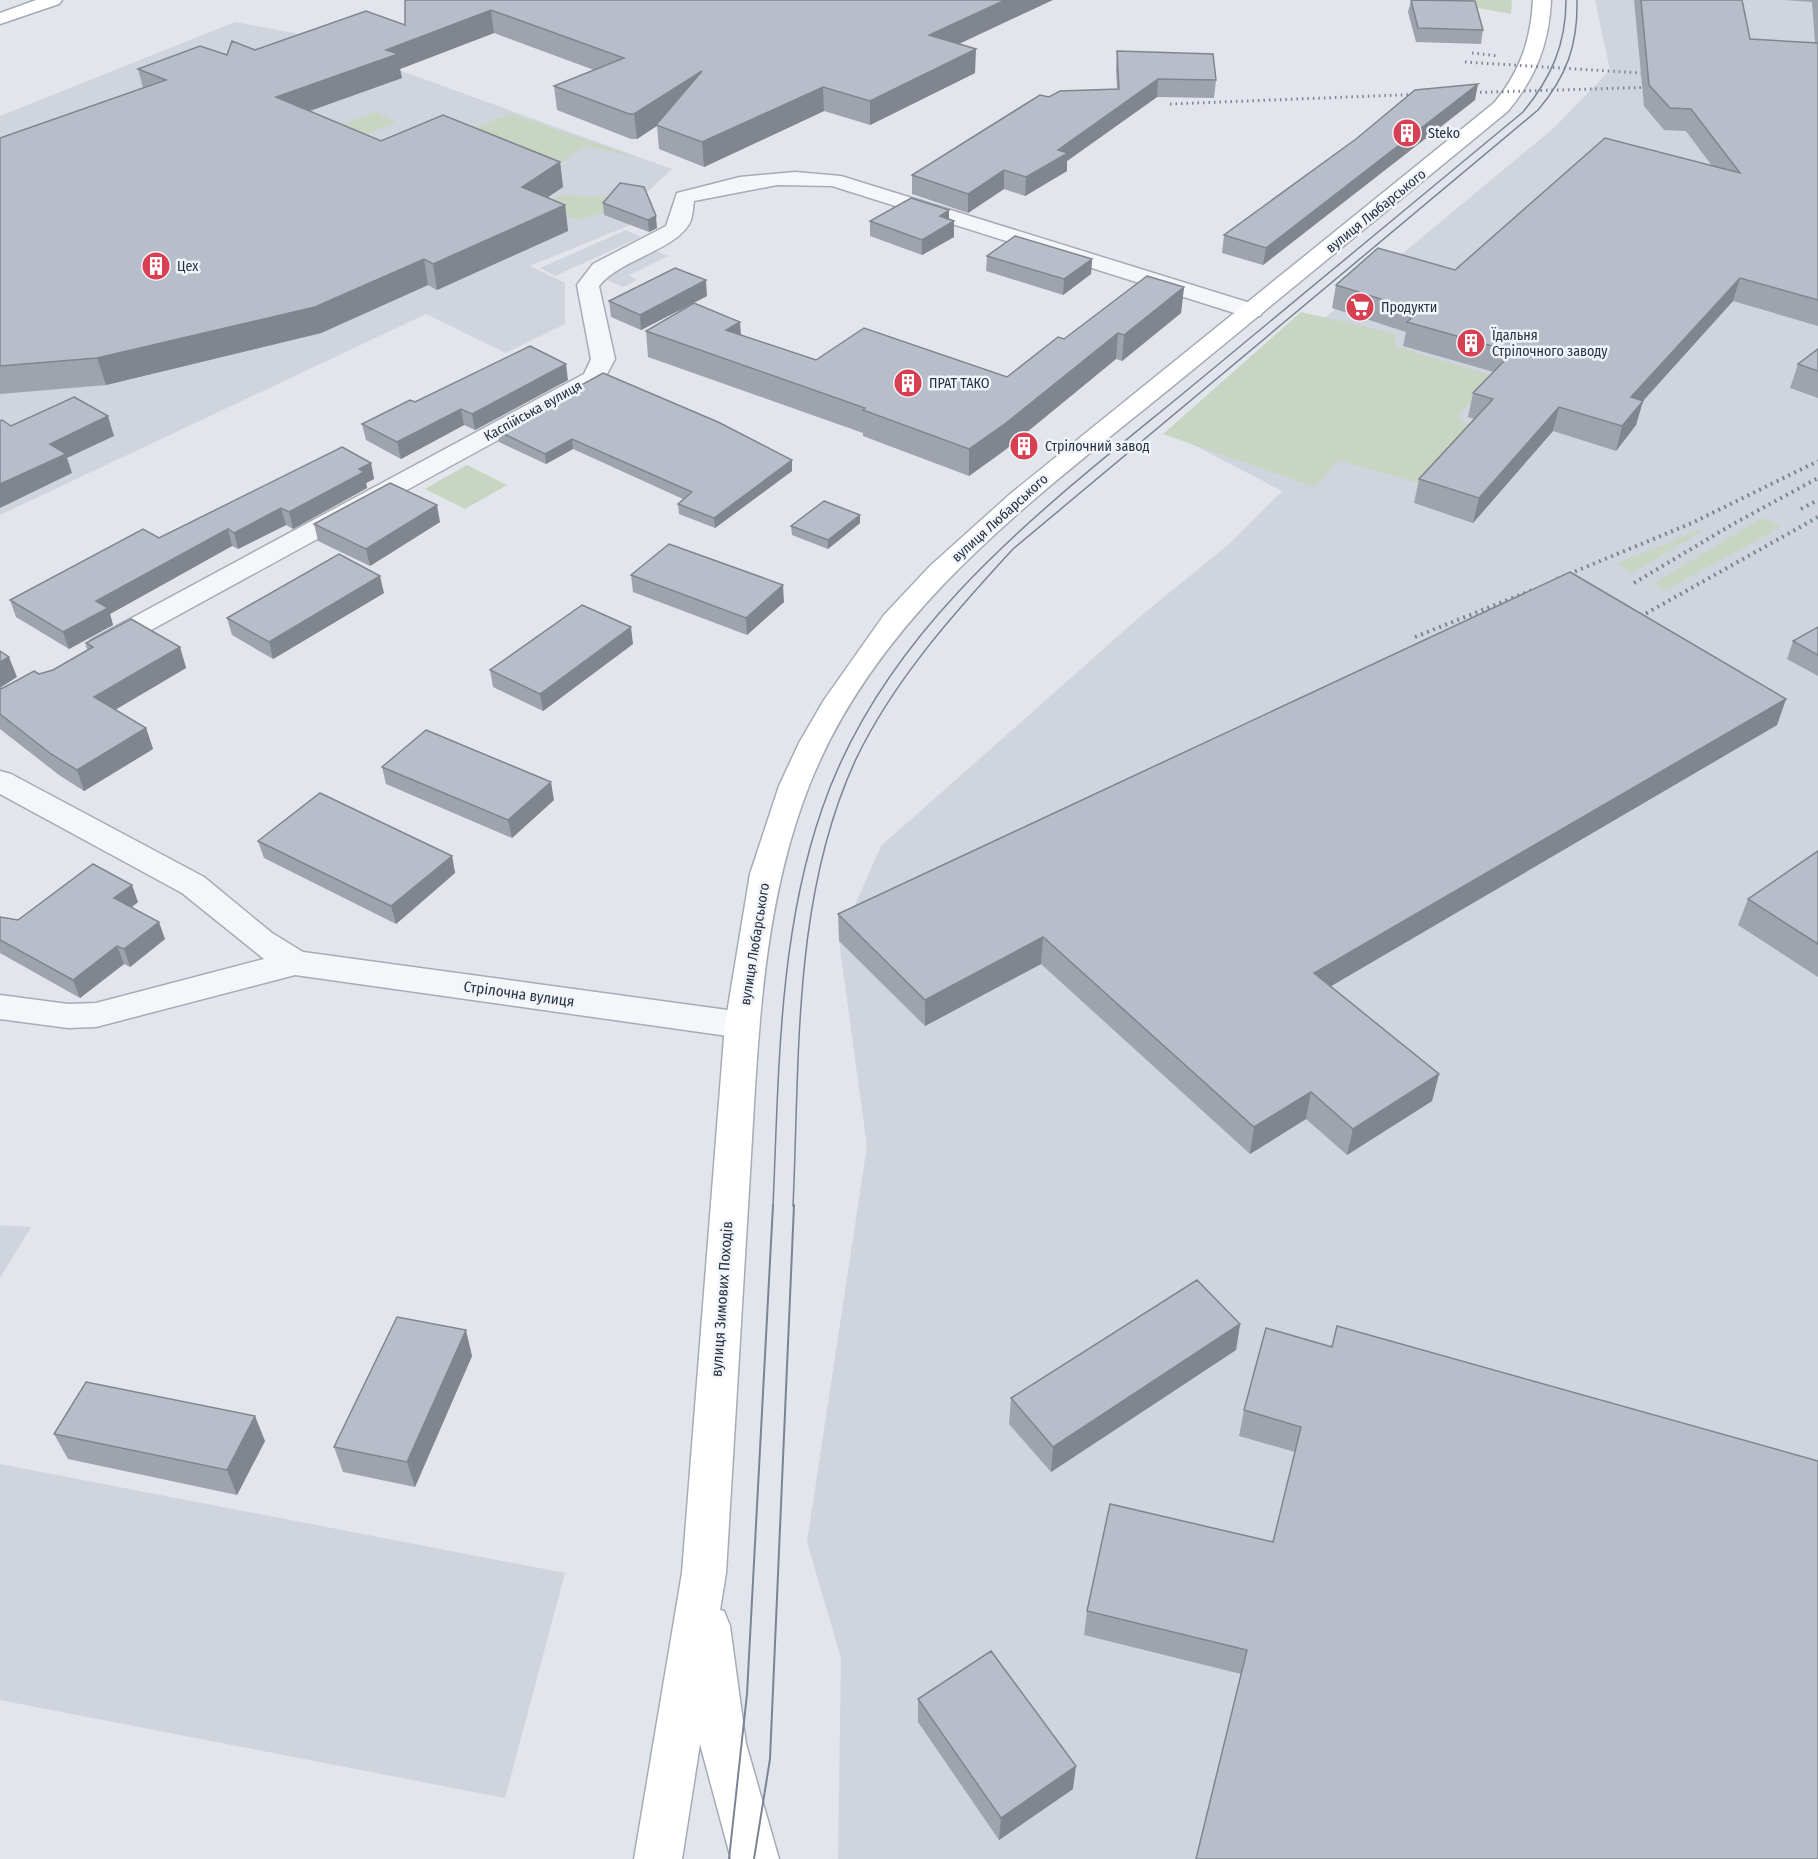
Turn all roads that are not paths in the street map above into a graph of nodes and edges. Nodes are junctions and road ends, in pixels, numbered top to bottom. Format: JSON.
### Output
{"nodes":[{"id":1,"x":16,"y":0,"type":"edge"},
{"id":2,"x":53,"y":0,"type":"edge"},
{"id":3,"x":1542,"y":0,"type":"edge"},
{"id":4,"x":0,"y":6,"type":"edge"},
{"id":5,"x":0,"y":19,"type":"edge"},
{"id":6,"x":1252,"y":311,"type":"junction"},
{"id":7,"x":82,"y":656,"type":"edge"},
{"id":8,"x":0,"y":781,"type":"edge"},
{"id":9,"x":295,"y":963,"type":"junction"},
{"id":10,"x":0,"y":1007,"type":"edge"},
{"id":11,"x":742,"y":1025,"type":"junction"},
{"id":12,"x":704,"y":1573,"type":"junction"},
{"id":13,"x":658,"y":1859,"type":"edge"},
{"id":14,"x":755,"y":1859,"type":"edge"}],
"edges":[{"from":1,"to":4,"type":"main road"},
{"from":2,"to":5,"type":"main road"},
{"from":3,"to":6,"type":"main road","name":"вулиця Любарського"},
{"from":6,"to":7,"type":"street","name":"Каспійська вулиця"},
{"from":6,"to":11,"type":"main road","name":"вулиця Любарського"},
{"from":8,"to":9,"type":"street","name":"Стрілочна вулиця"},
{"from":9,"to":10,"type":"street","name":"Стрілочна вулиця"},
{"from":9,"to":11,"type":"street","name":"Стрілочна вулиця"},
{"from":11,"to":12,"type":"main road","name":"вулиця Зимових Походів"},
{"from":12,"to":13,"type":"main road","name":"вулиця Зимових Походів"},
{"from":12,"to":14,"type":"main road","name":"вулиця Зимових Походів"}]}
